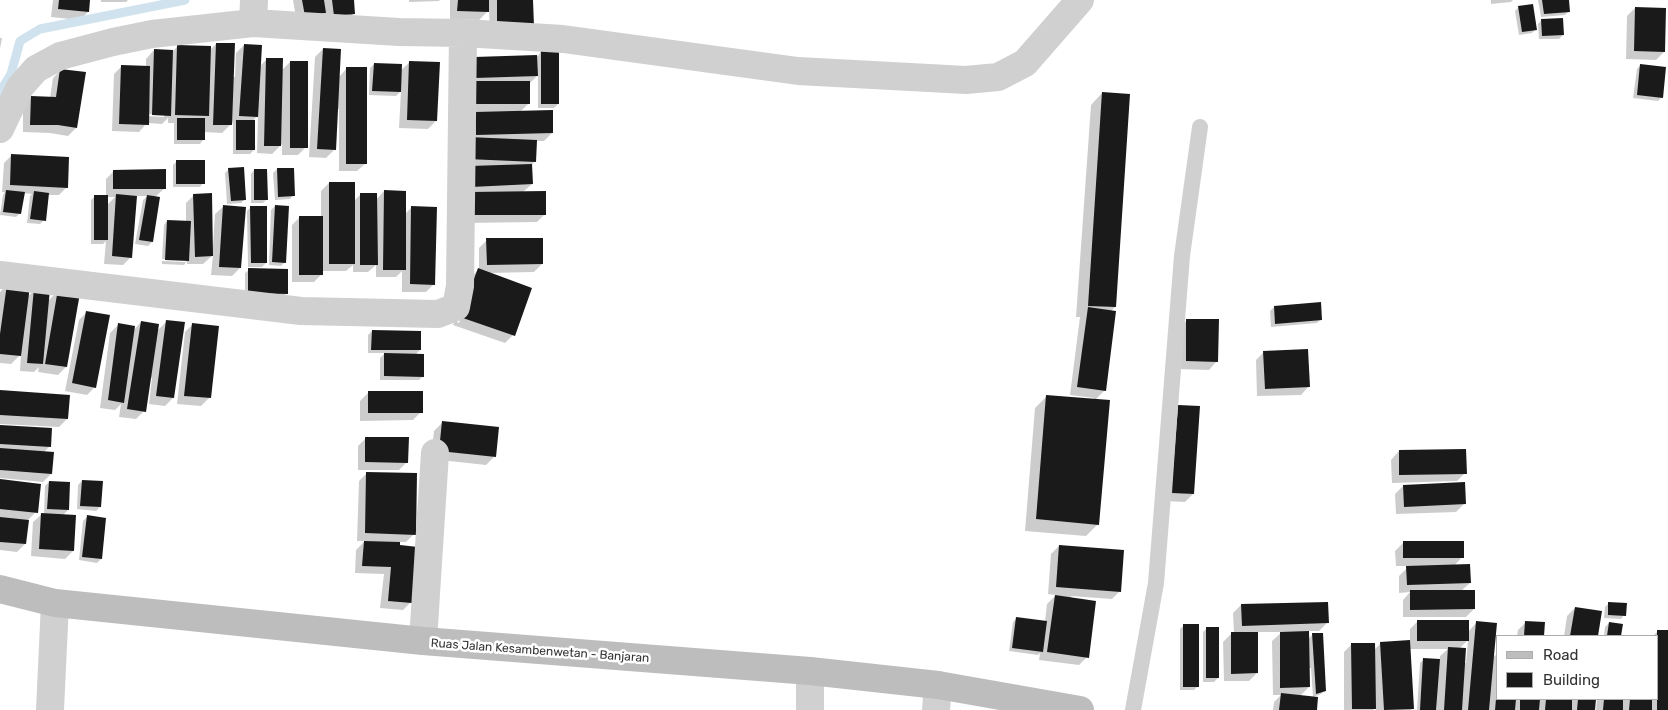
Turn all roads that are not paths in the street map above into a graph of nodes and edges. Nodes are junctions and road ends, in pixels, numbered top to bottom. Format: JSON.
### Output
{"nodes":[{"id":1,"x":1080,"y":0,"type":"edge"},
{"id":2,"x":254,"y":12,"type":"edge"},
{"id":3,"x":463,"y":33,"type":"junction"},
{"id":4,"x":1200,"y":127,"type":"dead end"},
{"id":5,"x":0,"y":129,"type":"edge"},
{"id":6,"x":0,"y":275,"type":"edge"},
{"id":7,"x":436,"y":453,"type":"dead end"},
{"id":8,"x":0,"y":590,"type":"edge"},
{"id":9,"x":55,"y":603,"type":"junction"},
{"id":10,"x":422,"y":642,"type":"junction"},
{"id":11,"x":810,"y":671,"type":"junction"},
{"id":12,"x":937,"y":697,"type":"edge"},
{"id":13,"x":50,"y":710,"type":"edge"},
{"id":14,"x":810,"y":710,"type":"edge"},
{"id":15,"x":1080,"y":710,"type":"edge"},
{"id":16,"x":1133,"y":710,"type":"edge"}],
"edges":[{"from":1,"to":3,"type":"street"},
{"from":2,"to":3,"type":"street"},
{"from":2,"to":5,"type":"street"},
{"from":3,"to":6,"type":"street"},
{"from":4,"to":16,"type":"lane"},
{"from":7,"to":10,"type":"street"},
{"from":8,"to":9,"type":"main road","name":"Ruas Jalan Kesambenwetan - Banjaran"},
{"from":9,"to":10,"type":"main road","name":"Ruas Jalan Kesambenwetan - Banjaran"},
{"from":9,"to":13,"type":"street"},
{"from":10,"to":11,"type":"main road","name":"Ruas Jalan Kesambenwetan - Banjaran"},
{"from":11,"to":12,"type":"main road","name":"Ruas Jalan Kesambenwetan - Banjaran"},
{"from":11,"to":14,"type":"street"},
{"from":12,"to":15,"type":"main road","name":"Ruas Jalan Kesambenwetan - Banjaran"}]}
